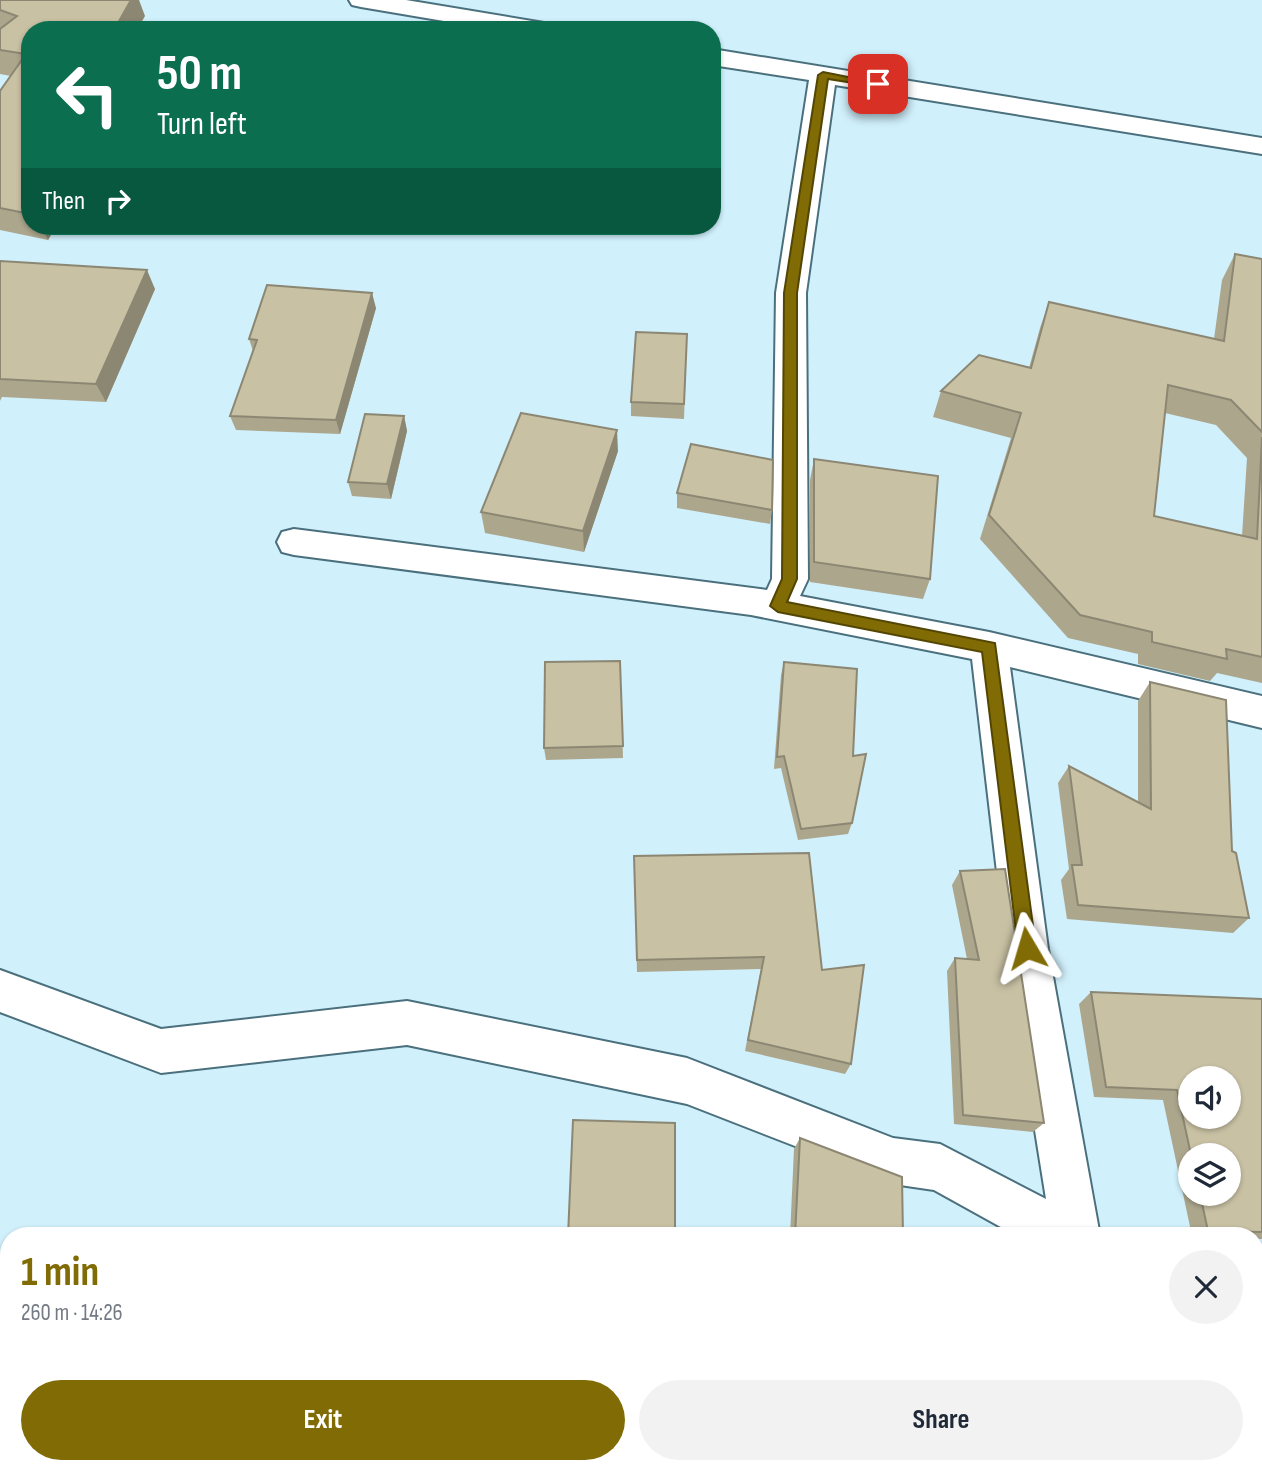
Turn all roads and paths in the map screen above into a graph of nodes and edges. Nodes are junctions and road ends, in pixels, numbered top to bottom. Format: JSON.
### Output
{"nodes":[{"id":1,"x":361,"y":0,"type":"edge"},
{"id":2,"x":489,"y":21,"type":"edge"},
{"id":3,"x":721,"y":58,"type":"edge"},
{"id":4,"x":823,"y":75,"type":"junction"},
{"id":5,"x":1262,"y":146,"type":"edge"},
{"id":6,"x":294,"y":542,"type":"dead end"},
{"id":7,"x":778,"y":606,"type":"junction"},
{"id":8,"x":989,"y":647,"type":"junction"},
{"id":9,"x":1262,"y":712,"type":"edge"},
{"id":10,"x":0,"y":991,"type":"edge"},
{"id":11,"x":1049,"y":1227,"type":"edge"},
{"id":12,"x":1074,"y":1227,"type":"edge"}],
"edges":[{"from":1,"to":2,"type":"street"},
{"from":3,"to":4,"type":"street"},
{"from":4,"to":5,"type":"street"},
{"from":4,"to":7,"type":"street"},
{"from":6,"to":7,"type":"street"},
{"from":7,"to":8,"type":"street"},
{"from":8,"to":9,"type":"street"},
{"from":8,"to":12,"type":"street"},
{"from":10,"to":11,"type":"street"}]}
